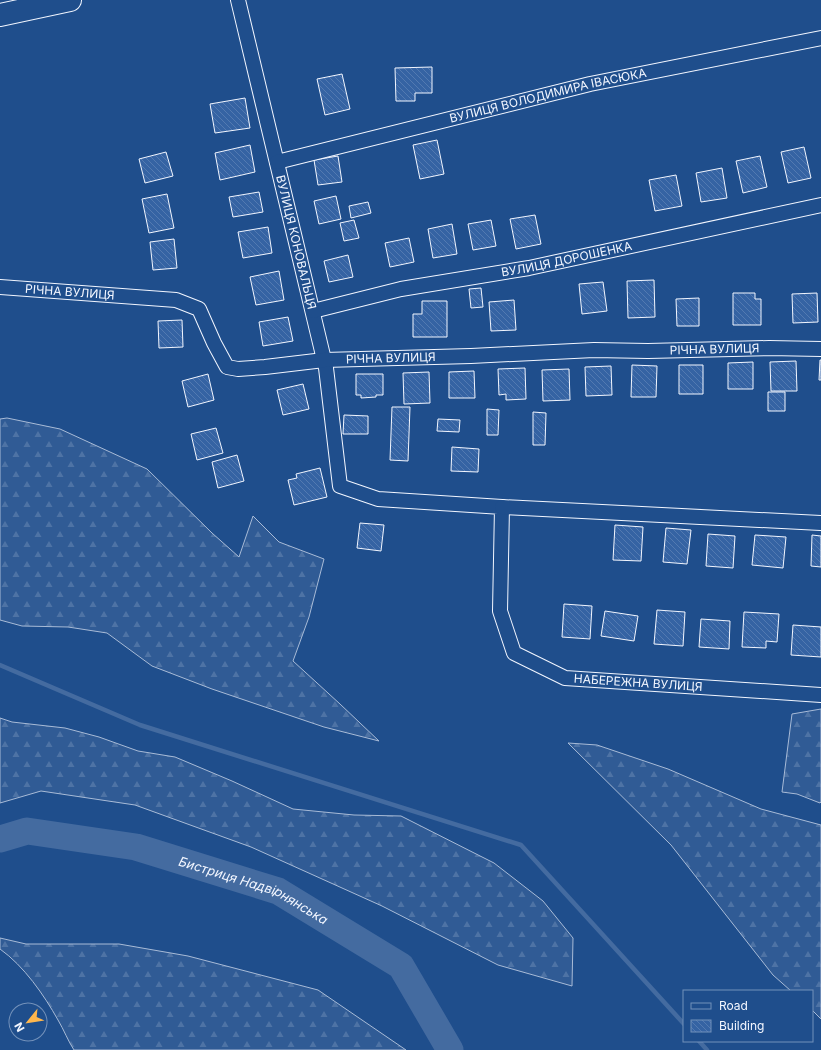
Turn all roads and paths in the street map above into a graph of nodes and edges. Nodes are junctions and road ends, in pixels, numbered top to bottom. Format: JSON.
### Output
{"nodes":[{"id":1,"x":238,"y":0,"type":"edge"},
{"id":2,"x":62,"y":1,"type":"edge"},
{"id":3,"x":0,"y":15,"type":"edge"},
{"id":4,"x":821,"y":38,"type":"edge"},
{"id":5,"x":277,"y":162,"type":"junction"},
{"id":6,"x":821,"y":205,"type":"edge"},
{"id":7,"x":0,"y":287,"type":"edge"},
{"id":8,"x":313,"y":311,"type":"junction"},
{"id":9,"x":821,"y":349,"type":"edge"},
{"id":10,"x":324,"y":360,"type":"junction"},
{"id":11,"x":502,"y":507,"type":"junction"},
{"id":12,"x":821,"y":523,"type":"edge"},
{"id":13,"x":821,"y":695,"type":"edge"}],
"edges":[{"from":1,"to":5,"type":"street","name":"ВУЛИЦЯ КОНОВАЛЬЦЯ"},
{"from":2,"to":3,"type":"main road"},
{"from":4,"to":5,"type":"street","name":"ВУЛИЦЯ ВОЛОДИМИРА ІВАСЮКА"},
{"from":5,"to":8,"type":"street","name":"ВУЛИЦЯ КОНОВАЛЬЦЯ"},
{"from":6,"to":8,"type":"street","name":"ВУЛИЦЯ ДОРОШЕНКА"},
{"from":7,"to":10,"type":"street","name":"РІЧНА ВУЛИЦЯ"},
{"from":8,"to":10,"type":"street","name":"ВУЛИЦЯ КОНОВАЛЬЦЯ"},
{"from":9,"to":10,"type":"street","name":"РІЧНА ВУЛИЦЯ"},
{"from":10,"to":11,"type":"street","name":"ВУЛИЦЯ КОНОВАЛЬЦЯ"},
{"from":11,"to":12,"type":"street"},
{"from":11,"to":13,"type":"street","name":"НАБЕРЕЖНА ВУЛИЦЯ"}]}
